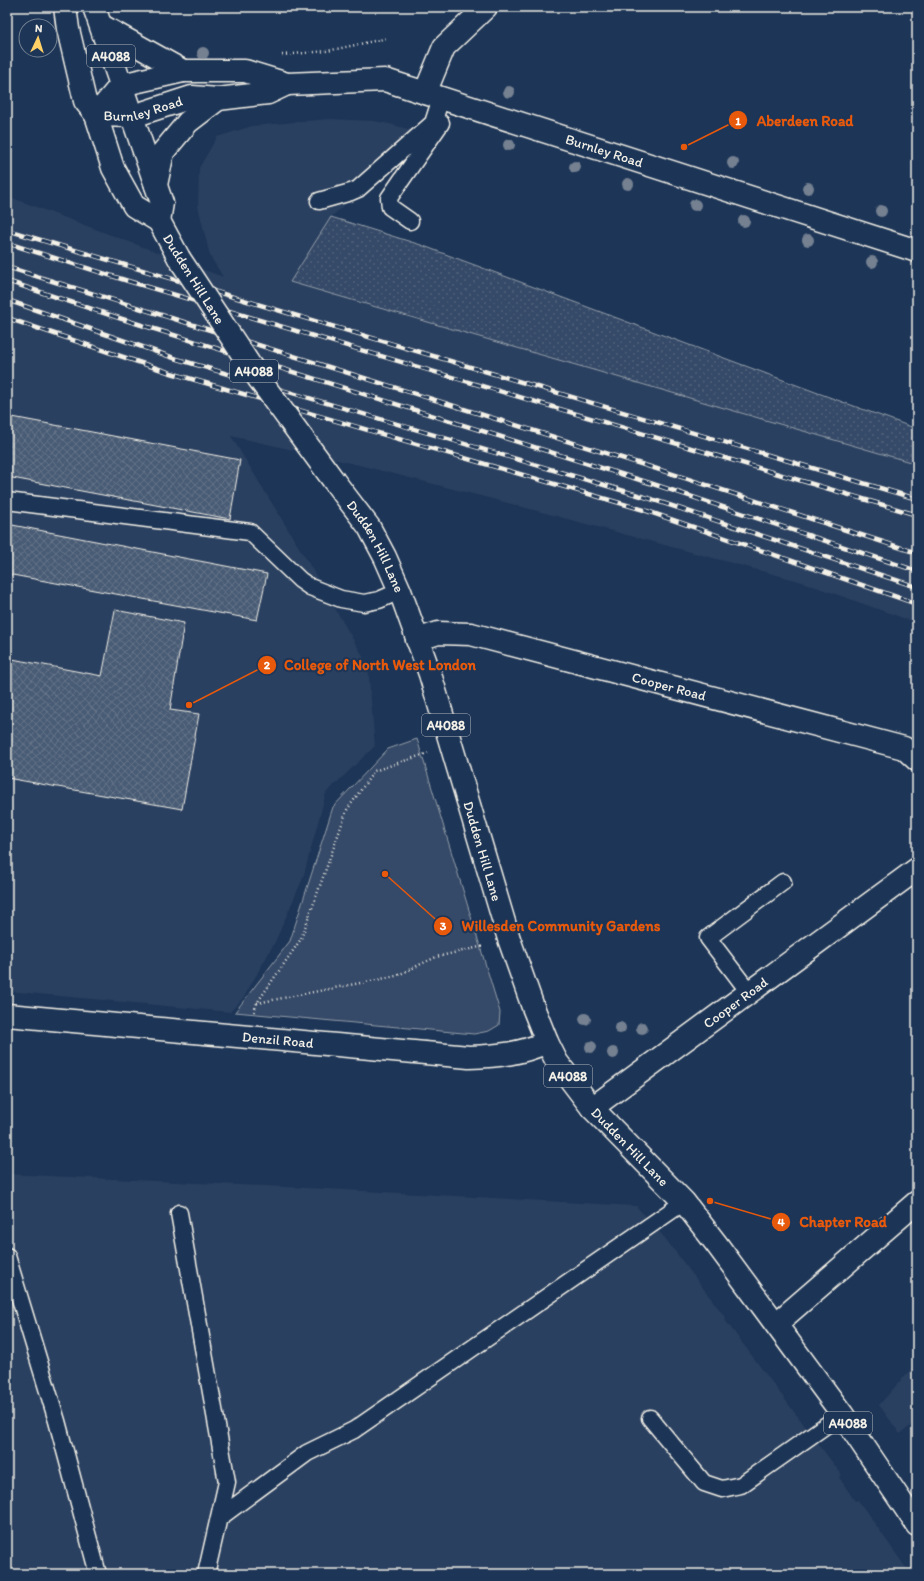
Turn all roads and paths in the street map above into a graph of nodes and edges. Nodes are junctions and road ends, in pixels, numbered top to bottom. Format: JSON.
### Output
{"nodes":[{"id":1,"x":66,"y":7,"type":"edge"},
{"id":2,"x":486,"y":7,"type":"edge"},
{"id":3,"x":98,"y":17,"type":"edge"},
{"id":4,"x":388,"y":38,"type":"dead end"},
{"id":5,"x":274,"y":55,"type":"dead end"},
{"id":6,"x":183,"y":71,"type":"junction"},
{"id":7,"x":287,"y":84,"type":"junction"},
{"id":8,"x":121,"y":85,"type":"junction"},
{"id":9,"x":438,"y":97,"type":"junction"},
{"id":10,"x":218,"y":99,"type":"junction"},
{"id":11,"x":96,"y":115,"type":"junction"},
{"id":12,"x":133,"y":116,"type":"junction"},
{"id":13,"x":156,"y":185,"type":"junction"},
{"id":14,"x":319,"y":201,"type":"dead end"},
{"id":15,"x":410,"y":221,"type":"dead end"},
{"id":16,"x":159,"y":222,"type":"junction"},
{"id":17,"x":917,"y":251,"type":"edge"},
{"id":18,"x":7,"y":501,"type":"edge"},
{"id":19,"x":400,"y":591,"type":"junction"},
{"id":20,"x":417,"y":640,"type":"junction"},
{"id":21,"x":428,"y":753,"type":"dead end"},
{"id":22,"x":917,"y":760,"type":"edge"},
{"id":23,"x":917,"y":869,"type":"edge"},
{"id":24,"x":783,"y":882,"type":"dead end"},
{"id":25,"x":490,"y":945,"type":"dead end"},
{"id":26,"x":749,"y":992,"type":"junction"},
{"id":27,"x":257,"y":1003,"type":"junction"},
{"id":28,"x":7,"y":1015,"type":"edge"},
{"id":29,"x":246,"y":1038,"type":"junction"},
{"id":30,"x":547,"y":1042,"type":"junction"},
{"id":31,"x":592,"y":1108,"type":"junction"},
{"id":32,"x":684,"y":1202,"type":"junction"},
{"id":33,"x":917,"y":1202,"type":"edge"},
{"id":34,"x":179,"y":1213,"type":"dead end"},
{"id":35,"x":7,"y":1256,"type":"edge"},
{"id":36,"x":776,"y":1324,"type":"junction"},
{"id":37,"x":842,"y":1414,"type":"junction"},
{"id":38,"x":650,"y":1418,"type":"dead end"},
{"id":39,"x":219,"y":1518,"type":"junction"},
{"id":40,"x":917,"y":1525,"type":"edge"},
{"id":41,"x":98,"y":1574,"type":"edge"},
{"id":42,"x":206,"y":1574,"type":"edge"}],
"edges":[{"from":1,"to":11,"type":"street","name":"Dudden Hill Lane","number":"A4088"},
{"from":2,"to":9,"type":"street"},
{"from":3,"to":6,"type":"street","name":"Burnley Road"},
{"from":3,"to":8,"type":"street","name":"Dudden Hill Lane","number":"A4088"},
{"from":4,"to":5,"type":"path"},
{"from":6,"to":7,"type":"street","name":"Burnley Road"},
{"from":6,"to":8,"type":"street","name":"Burnley Road"},
{"from":7,"to":9,"type":"street","name":"Burnley Road"},
{"from":7,"to":10,"type":"street","name":"Burnley Road"},
{"from":8,"to":11,"type":"street","name":"Burnley Road"},
{"from":8,"to":12,"type":"street","name":"Dudden Hill Lane","number":"A4088"},
{"from":9,"to":14,"type":"lane"},
{"from":9,"to":15,"type":"lane"},
{"from":9,"to":17,"type":"street","name":"Burnley Road"},
{"from":10,"to":12,"type":"street","name":"Burnley Road"},
{"from":10,"to":13,"type":"street","name":"Burnley Road"},
{"from":11,"to":12,"type":"street","name":"Burnley Road"},
{"from":11,"to":16,"type":"street","name":"Dudden Hill Lane","number":"A4088"},
{"from":12,"to":13,"type":"street","name":"Dudden Hill Lane","number":"A4088"},
{"from":13,"to":16,"type":"street","name":"Dudden Hill Lane","number":"A4088"},
{"from":16,"to":19,"type":"street","name":"Dudden Hill Lane","number":"A4088","bridge":true},
{"from":18,"to":19,"type":"lane"},
{"from":19,"to":20,"type":"street","name":"Dudden Hill Lane","number":"A4088"},
{"from":20,"to":22,"type":"street","name":"Cooper Road"},
{"from":20,"to":30,"type":"street","name":"Dudden Hill Lane","number":"A4088"},
{"from":21,"to":27,"type":"path"},
{"from":23,"to":26,"type":"street","name":"Cooper Road"},
{"from":24,"to":26,"type":"lane"},
{"from":25,"to":27,"type":"path"},
{"from":26,"to":31,"type":"street","name":"Cooper Road"},
{"from":27,"to":29,"type":"path"},
{"from":28,"to":29,"type":"street","name":"Denzil Road"},
{"from":29,"to":30,"type":"street","name":"Denzil Road"},
{"from":30,"to":31,"type":"street","name":"Dudden Hill Lane","number":"A4088"},
{"from":31,"to":32,"type":"street","name":"Dudden Hill Lane","number":"A4088"},
{"from":32,"to":36,"type":"street","name":"Dudden Hill Lane","number":"A4088"},
{"from":32,"to":39,"type":"lane"},
{"from":33,"to":36,"type":"street"},
{"from":34,"to":39,"type":"lane"},
{"from":35,"to":41,"type":"lane"},
{"from":36,"to":37,"type":"street","name":"Dudden Hill Lane","number":"A4088"},
{"from":37,"to":38,"type":"lane"},
{"from":37,"to":40,"type":"street","name":"Dudden Hill Lane","number":"A4088"},
{"from":39,"to":42,"type":"lane"}]}
